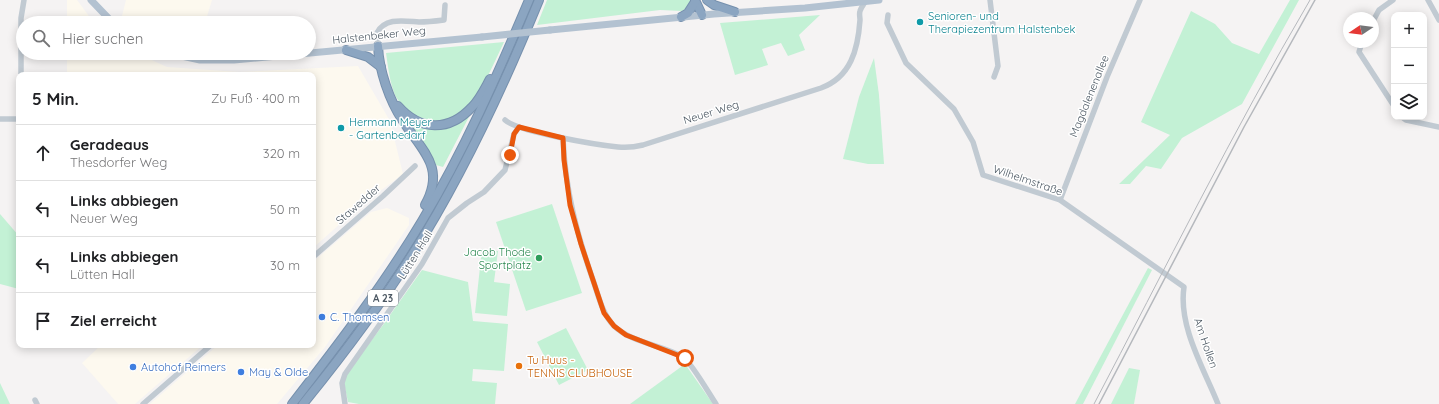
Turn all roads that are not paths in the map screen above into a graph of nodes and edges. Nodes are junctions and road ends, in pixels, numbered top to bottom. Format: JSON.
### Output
{"nodes":[{"id":1,"x":24,"y":0,"type":"edge"},
{"id":2,"x":91,"y":0,"type":"edge"},
{"id":3,"x":529,"y":0,"type":"edge"},
{"id":4,"x":539,"y":0,"type":"edge"},
{"id":5,"x":543,"y":0,"type":"edge"},
{"id":6,"x":706,"y":0,"type":"edge"},
{"id":7,"x":879,"y":0,"type":"edge"},
{"id":8,"x":990,"y":0,"type":"edge"},
{"id":9,"x":1140,"y":0,"type":"edge"},
{"id":10,"x":1393,"y":0,"type":"edge"},
{"id":11,"x":1428,"y":0,"type":"edge"},
{"id":12,"x":695,"y":1,"type":"edge"},
{"id":13,"x":866,"y":1,"type":"edge"},
{"id":14,"x":445,"y":5,"type":"dead end"},
{"id":15,"x":735,"y":12,"type":"junction"},
{"id":16,"x":1378,"y":12,"type":"edge"},
{"id":17,"x":534,"y":13,"type":"junction"},
{"id":18,"x":702,"y":15,"type":"junction"},
{"id":19,"x":888,"y":15,"type":"dead end"},
{"id":20,"x":21,"y":16,"type":"edge"},
{"id":21,"x":106,"y":16,"type":"edge"},
{"id":22,"x":681,"y":17,"type":"junction"},
{"id":23,"x":1439,"y":20,"type":"edge"},
{"id":24,"x":378,"y":46,"type":"junction"},
{"id":25,"x":1360,"y":48,"type":"edge"},
{"id":26,"x":346,"y":50,"type":"junction"},
{"id":27,"x":316,"y":53,"type":"edge"},
{"id":28,"x":507,"y":53,"type":"junction"},
{"id":29,"x":21,"y":60,"type":"edge"},
{"id":30,"x":206,"y":60,"type":"edge"},
{"id":31,"x":232,"y":60,"type":"edge"},
{"id":32,"x":381,"y":67,"type":"junction"},
{"id":33,"x":21,"y":72,"type":"edge"},
{"id":34,"x":994,"y":77,"type":"dead end"},
{"id":35,"x":392,"y":100,"type":"junction"},
{"id":36,"x":1391,"y":101,"type":"edge"},
{"id":37,"x":0,"y":119,"type":"edge"},
{"id":38,"x":16,"y":119,"type":"edge"},
{"id":39,"x":506,"y":120,"type":"dead end"},
{"id":40,"x":1406,"y":120,"type":"edge"},
{"id":41,"x":519,"y":127,"type":"junction"},
{"id":42,"x":1439,"y":127,"type":"edge"},
{"id":43,"x":563,"y":138,"type":"junction"},
{"id":44,"x":415,"y":166,"type":"dead end"},
{"id":45,"x":1060,"y":200,"type":"junction"},
{"id":46,"x":407,"y":246,"type":"junction"},
{"id":47,"x":316,"y":254,"type":"edge"},
{"id":48,"x":1184,"y":287,"type":"joint"},
{"id":49,"x":208,"y":348,"type":"edge"},
{"id":50,"x":143,"y":404,"type":"edge"},
{"id":51,"x":292,"y":404,"type":"edge"},
{"id":52,"x":303,"y":404,"type":"edge"},
{"id":53,"x":345,"y":404,"type":"edge"},
{"id":54,"x":716,"y":404,"type":"edge"},
{"id":55,"x":1218,"y":404,"type":"edge"}],
"edges":[{"from":1,"to":20,"type":"street"},
{"from":2,"to":21,"type":"main road"},
{"from":3,"to":28,"type":"highway","number":"A 23"},
{"from":4,"to":17,"type":"highway","number":"A 23"},
{"from":5,"to":17,"type":"highway"},
{"from":6,"to":15,"type":"highway"},
{"from":6,"to":18,"type":"highway"},
{"from":7,"to":13,"type":"main road","name":"Halstenbeker Weg"},
{"from":8,"to":34,"type":"street"},
{"from":9,"to":45,"type":"street","name":"Magdalenenallee"},
{"from":10,"to":16,"type":"street"},
{"from":11,"to":23,"type":"street"},
{"from":12,"to":18,"type":"highway"},
{"from":12,"to":22,"type":"highway"},
{"from":13,"to":15,"type":"main road","name":"Halstenbeker Weg"},
{"from":13,"to":43,"type":"street","name":"Neuer Weg"},
{"from":14,"to":24,"type":"street"},
{"from":15,"to":18,"type":"main road","name":"Halstenbeker Weg"},
{"from":17,"to":52,"type":"highway","number":"A 23"},
{"from":18,"to":22,"type":"main road","name":"Halstenbeker Weg"},
{"from":19,"to":45,"type":"street","name":"Wilhelmstraße"},
{"from":22,"to":24,"type":"main road","name":"Halstenbeker Weg","bridge":true},
{"from":24,"to":26,"type":"main road","name":"Halstenbeker Weg"},
{"from":24,"to":32,"type":"highway"},
{"from":25,"to":36,"type":"street"},
{"from":26,"to":27,"type":"main road","name":"Halstenbeker Weg"},
{"from":26,"to":32,"type":"highway"},
{"from":28,"to":35,"type":"highway"},
{"from":28,"to":46,"type":"highway","number":"A 23"},
{"from":29,"to":33,"type":"street"},
{"from":30,"to":31,"type":"main road","name":"Halstenbeker Weg"},
{"from":32,"to":35,"type":"highway"},
{"from":35,"to":46,"type":"highway"},
{"from":37,"to":38,"type":"street"},
{"from":39,"to":41,"type":"street","name":"Neuer Weg"},
{"from":40,"to":42,"type":"street"},
{"from":41,"to":43,"type":"street","name":"Neuer Weg"},
{"from":41,"to":53,"type":"street","name":"Lütten Hall"},
{"from":43,"to":54,"type":"street"},
{"from":44,"to":47,"type":"street","name":"Stawedder"},
{"from":45,"to":48,"type":"street","name":"Wilhelmstraße"},
{"from":46,"to":51,"type":"highway","number":"A 23"},
{"from":48,"to":55,"type":"street","name":"Am Hollen"},
{"from":49,"to":50,"type":"street"}]}
